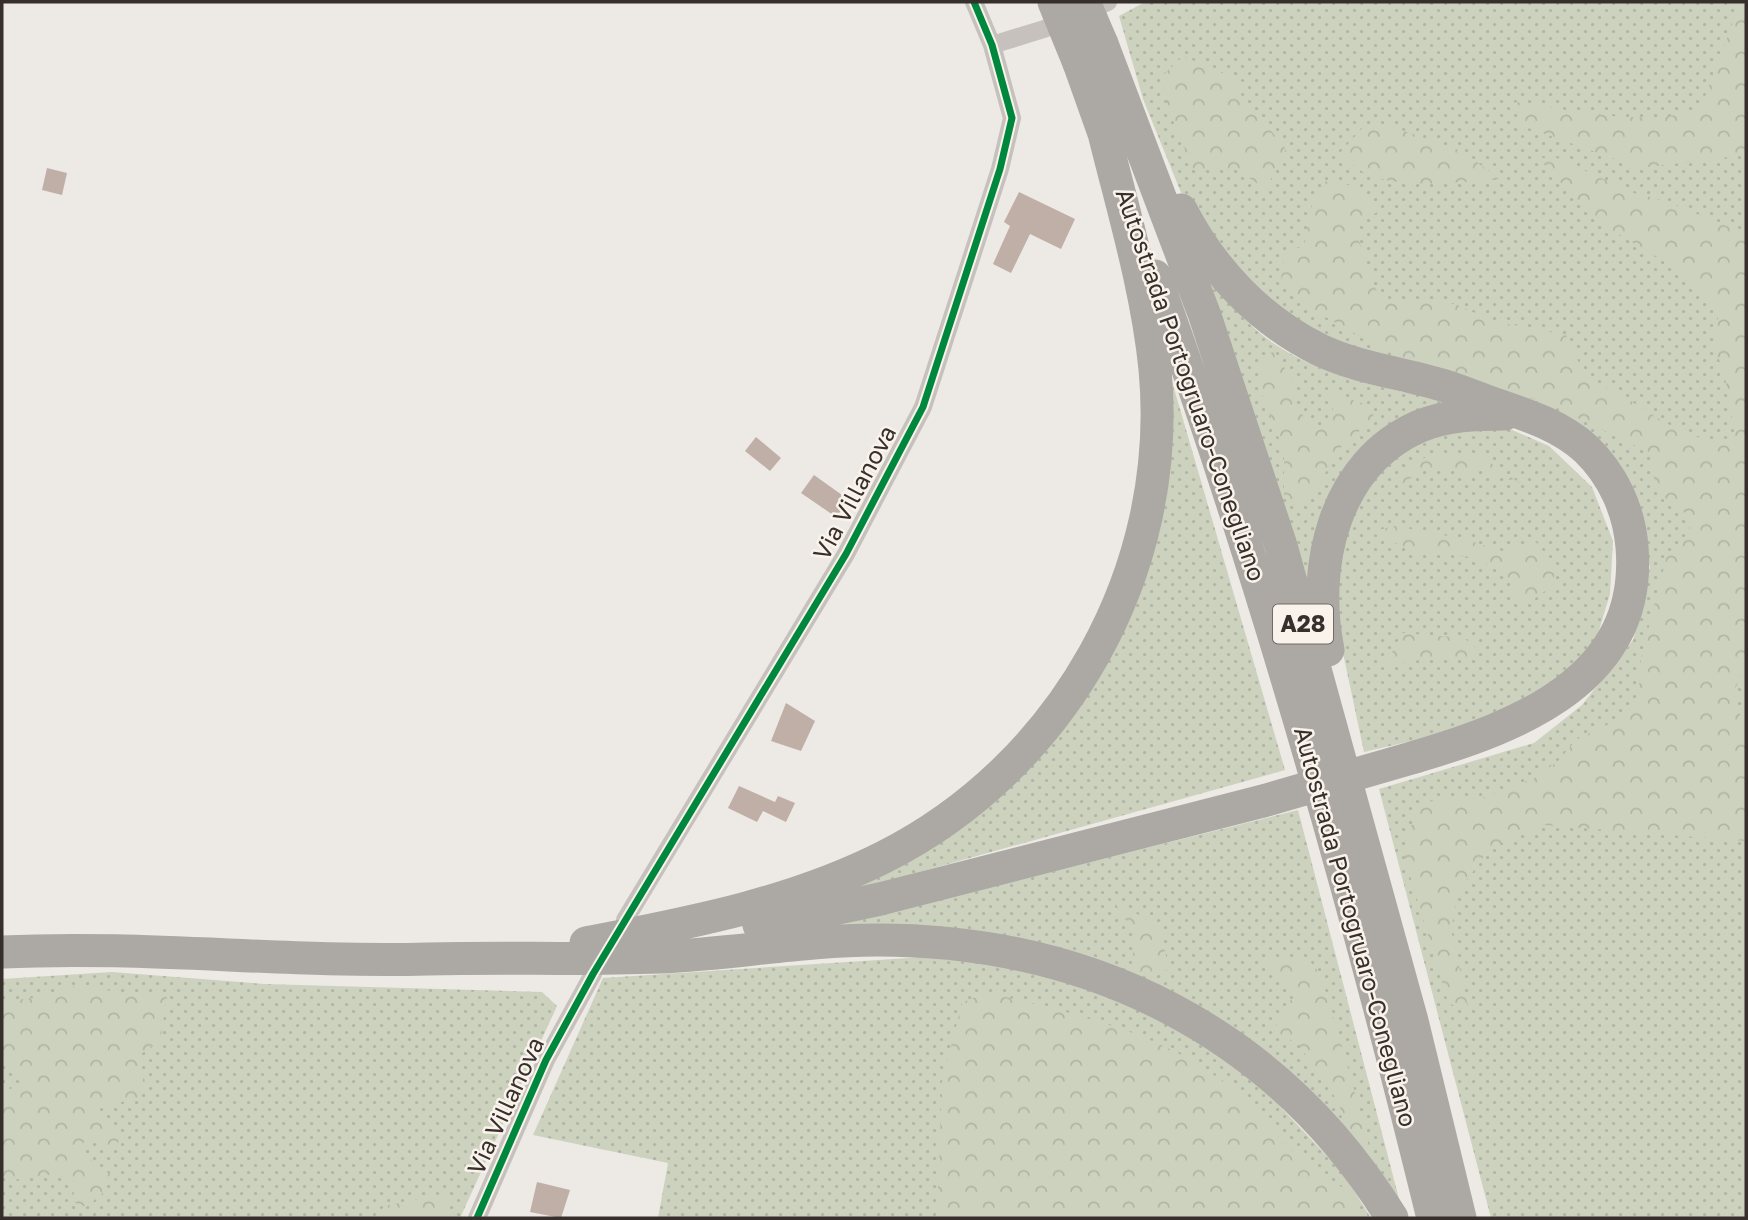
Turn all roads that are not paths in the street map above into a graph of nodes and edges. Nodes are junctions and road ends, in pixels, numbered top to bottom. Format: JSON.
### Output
{"nodes":[{"id":1,"x":974,"y":2,"type":"edge"},
{"id":2,"x":1054,"y":2,"type":"edge"},
{"id":3,"x":1084,"y":2,"type":"edge"},
{"id":4,"x":1108,"y":2,"type":"edge"},
{"id":5,"x":992,"y":45,"type":"junction"},
{"id":6,"x":1091,"y":53,"type":"junction"},
{"id":7,"x":1128,"y":109,"type":"junction"},
{"id":8,"x":1104,"y":133,"type":"junction"},
{"id":9,"x":1525,"y":414,"type":"junction"},
{"id":10,"x":625,"y":920,"type":"dead end"},
{"id":11,"x":2,"y":952,"type":"edge"},
{"id":12,"x":512,"y":957,"type":"junction"},
{"id":13,"x":593,"y":974,"type":"dead end"},
{"id":14,"x":1412,"y":1021,"type":"junction"},
{"id":15,"x":477,"y":1218,"type":"edge"},
{"id":16,"x":1392,"y":1218,"type":"edge"},
{"id":17,"x":1433,"y":1218,"type":"edge"},
{"id":18,"x":1460,"y":1218,"type":"edge"}],
"edges":[{"from":1,"to":5,"type":"street","name":"Via Villanova"},
{"from":2,"to":6,"type":"highway","name":"Autostrada Portogruaro-Conegliano","number":"A28","bridge":true},
{"from":3,"to":6,"type":"highway","name":"Autostrada Portogruaro-Conegliano","number":"A28","bridge":true},
{"from":4,"to":5,"type":"street"},
{"from":5,"to":10,"type":"street","name":"Via Villanova"},
{"from":6,"to":7,"type":"highway","name":"Autostrada Portogruaro-Conegliano","number":"A28"},
{"from":6,"to":8,"type":"highway","name":"Autostrada Portogruaro-Conegliano","number":"A28"},
{"from":7,"to":9,"type":"highway"},
{"from":7,"to":14,"type":"highway","name":"Autostrada Portogruaro-Conegliano","number":"A28"},
{"from":8,"to":12,"type":"highway"},
{"from":8,"to":17,"type":"highway","name":"Autostrada Portogruaro-Conegliano","number":"A28"},
{"from":9,"to":12,"type":"highway","bridge":true},
{"from":9,"to":14,"type":"highway"},
{"from":11,"to":12,"type":"highway"},
{"from":12,"to":16,"type":"highway"},
{"from":13,"to":15,"type":"street","name":"Via Villanova"},
{"from":14,"to":18,"type":"highway","name":"Autostrada Portogruaro-Conegliano","number":"A28"}]}
